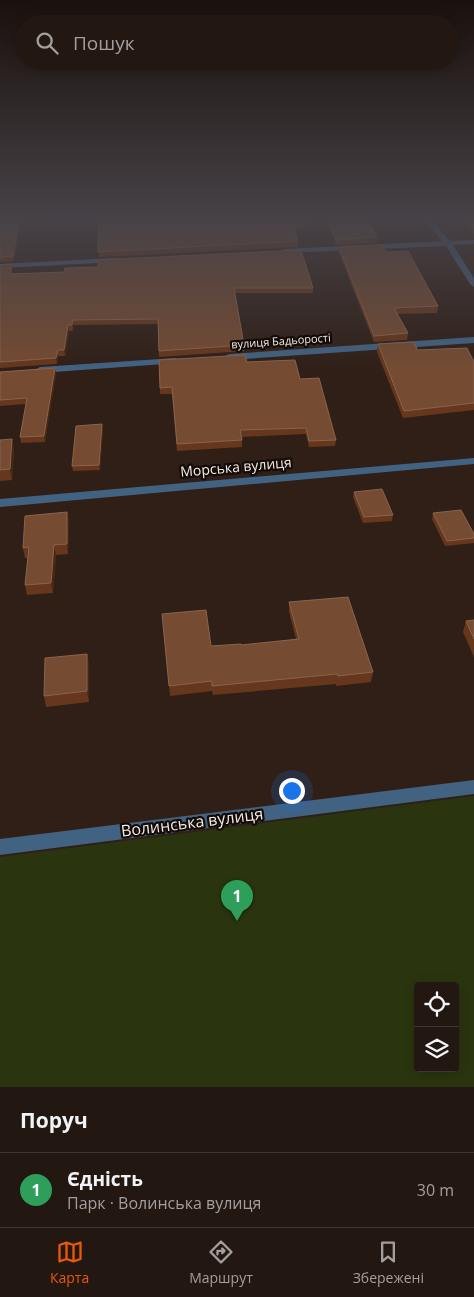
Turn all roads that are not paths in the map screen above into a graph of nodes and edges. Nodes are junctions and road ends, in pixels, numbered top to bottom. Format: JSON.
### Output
{"nodes":[{"id":1,"x":464,"y":268,"type":"edge"},
{"id":2,"x":474,"y":284,"type":"edge"},
{"id":3,"x":474,"y":340,"type":"edge"},
{"id":4,"x":217,"y":358,"type":"edge"},
{"id":5,"x":188,"y":360,"type":"edge"},
{"id":6,"x":30,"y":371,"type":"edge"},
{"id":7,"x":474,"y":462,"type":"edge"},
{"id":8,"x":0,"y":503,"type":"edge"},
{"id":9,"x":474,"y":787,"type":"edge"},
{"id":10,"x":0,"y":847,"type":"edge"}],
"edges":[{"from":1,"to":2,"type":"street"},
{"from":3,"to":4,"type":"street","name":"вулиця Бадьорості"},
{"from":5,"to":6,"type":"street"},
{"from":7,"to":8,"type":"street","name":"Морська вулиця"},
{"from":9,"to":10,"type":"street","name":"Волинська вулиця"}]}
